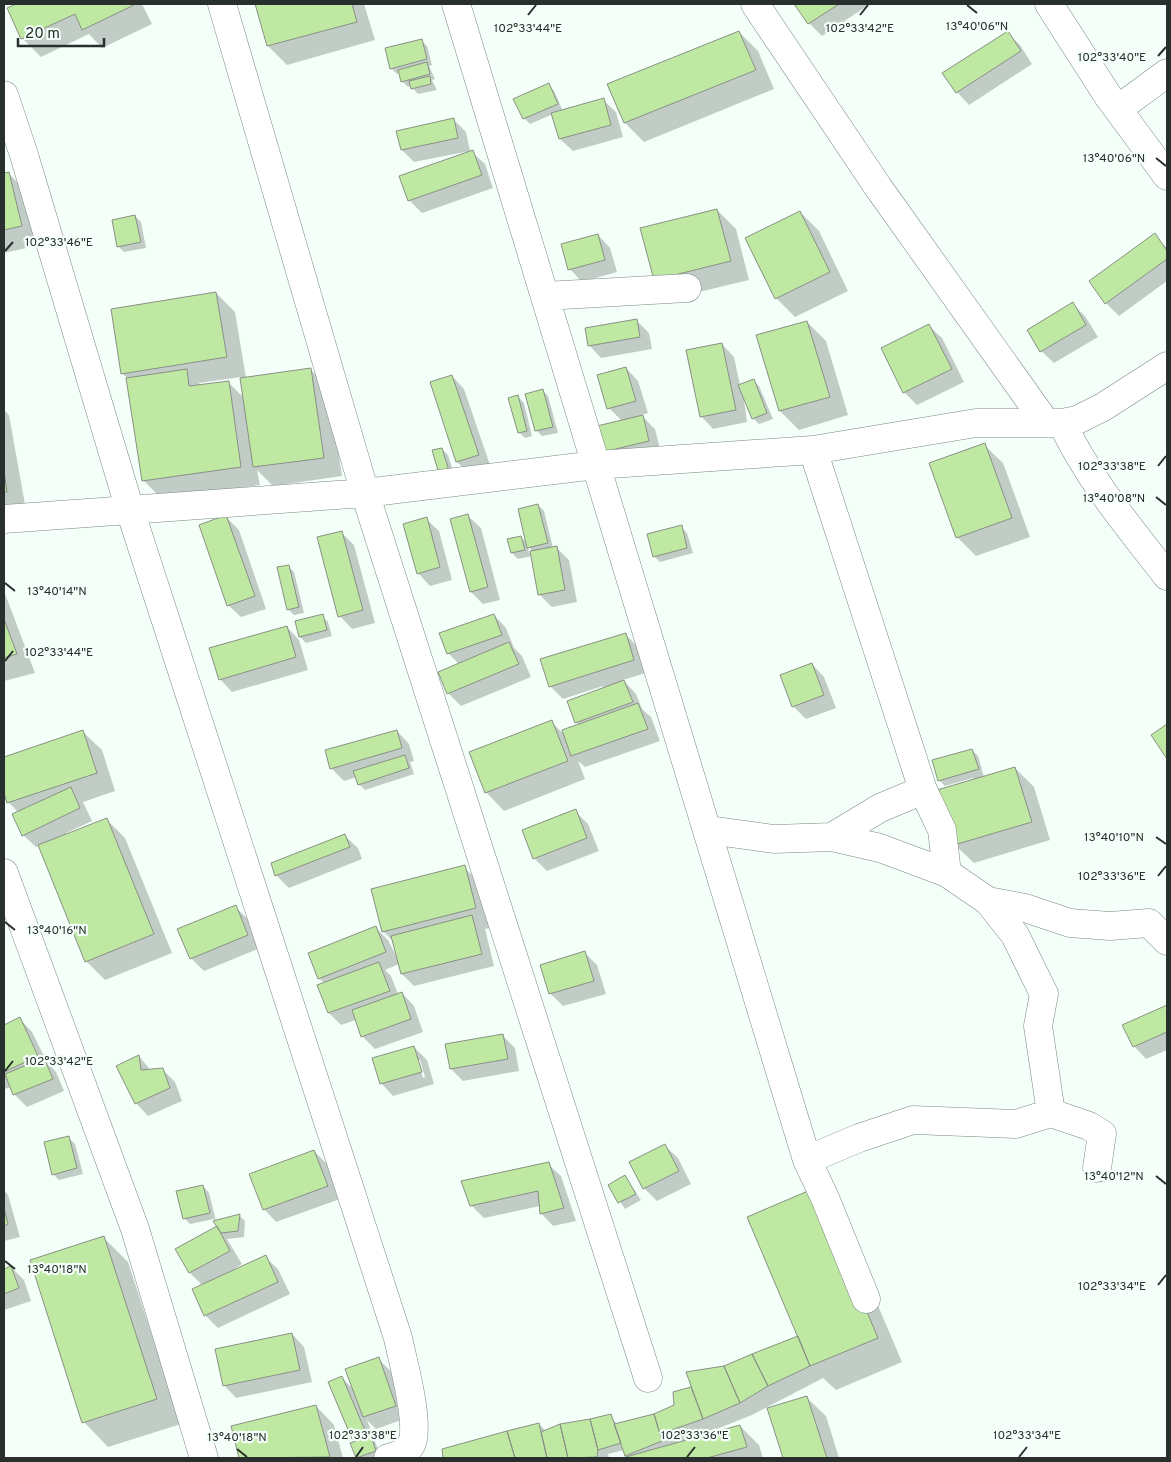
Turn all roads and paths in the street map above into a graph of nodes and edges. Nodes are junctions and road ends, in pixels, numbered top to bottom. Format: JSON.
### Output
{"nodes":[{"id":1,"x":222,"y":4,"type":"edge"},
{"id":2,"x":456,"y":4,"type":"edge"},
{"id":3,"x":755,"y":4,"type":"edge"},
{"id":4,"x":1049,"y":4,"type":"edge"},
{"id":5,"x":1167,"y":73,"type":"edge"},
{"id":6,"x":4,"y":95,"type":"edge"},
{"id":7,"x":1118,"y":109,"type":"junction"},
{"id":8,"x":1167,"y":176,"type":"edge"},
{"id":9,"x":687,"y":288,"type":"dead end"},
{"id":10,"x":545,"y":296,"type":"junction"},
{"id":11,"x":1167,"y":366,"type":"edge"},
{"id":12,"x":1054,"y":423,"type":"junction"},
{"id":13,"x":813,"y":450,"type":"junction"},
{"id":14,"x":596,"y":465,"type":"junction"},
{"id":15,"x":365,"y":493,"type":"junction"},
{"id":16,"x":130,"y":510,"type":"junction"},
{"id":17,"x":4,"y":519,"type":"edge"},
{"id":18,"x":1167,"y":576,"type":"edge"},
{"id":19,"x":924,"y":790,"type":"junction"},
{"id":20,"x":709,"y":830,"type":"junction"},
{"id":21,"x":832,"y":837,"type":"junction"},
{"id":22,"x":4,"y":873,"type":"edge"},
{"id":23,"x":947,"y":873,"type":"junction"},
{"id":24,"x":988,"y":901,"type":"junction"},
{"id":25,"x":1167,"y":941,"type":"edge"},
{"id":26,"x":1051,"y":1113,"type":"junction"},
{"id":27,"x":807,"y":1160,"type":"junction"},
{"id":28,"x":1097,"y":1168,"type":"dead end"},
{"id":29,"x":866,"y":1299,"type":"dead end"},
{"id":30,"x":648,"y":1378,"type":"dead end"},
{"id":31,"x":204,"y":1458,"type":"edge"},
{"id":32,"x":388,"y":1458,"type":"edge"}],
"edges":[{"from":1,"to":15,"type":"street"},
{"from":2,"to":10,"type":"street"},
{"from":3,"to":12,"type":"street"},
{"from":4,"to":7,"type":"street"},
{"from":5,"to":7,"type":"street"},
{"from":6,"to":16,"type":"street"},
{"from":7,"to":8,"type":"street"},
{"from":9,"to":10,"type":"street"},
{"from":10,"to":14,"type":"street"},
{"from":11,"to":12,"type":"street"},
{"from":12,"to":13,"type":"street"},
{"from":12,"to":18,"type":"street"},
{"from":13,"to":14,"type":"street"},
{"from":13,"to":19,"type":"street"},
{"from":14,"to":15,"type":"street"},
{"from":14,"to":20,"type":"street"},
{"from":15,"to":16,"type":"street"},
{"from":15,"to":30,"type":"street"},
{"from":16,"to":17,"type":"street"},
{"from":16,"to":32,"type":"street"},
{"from":19,"to":21,"type":"street"},
{"from":19,"to":23,"type":"street"},
{"from":20,"to":21,"type":"street"},
{"from":20,"to":27,"type":"street"},
{"from":21,"to":23,"type":"street"},
{"from":22,"to":31,"type":"street"},
{"from":23,"to":24,"type":"street"},
{"from":24,"to":25,"type":"street"},
{"from":24,"to":26,"type":"street"},
{"from":26,"to":27,"type":"street"},
{"from":26,"to":28,"type":"street"},
{"from":27,"to":29,"type":"street"}]}
